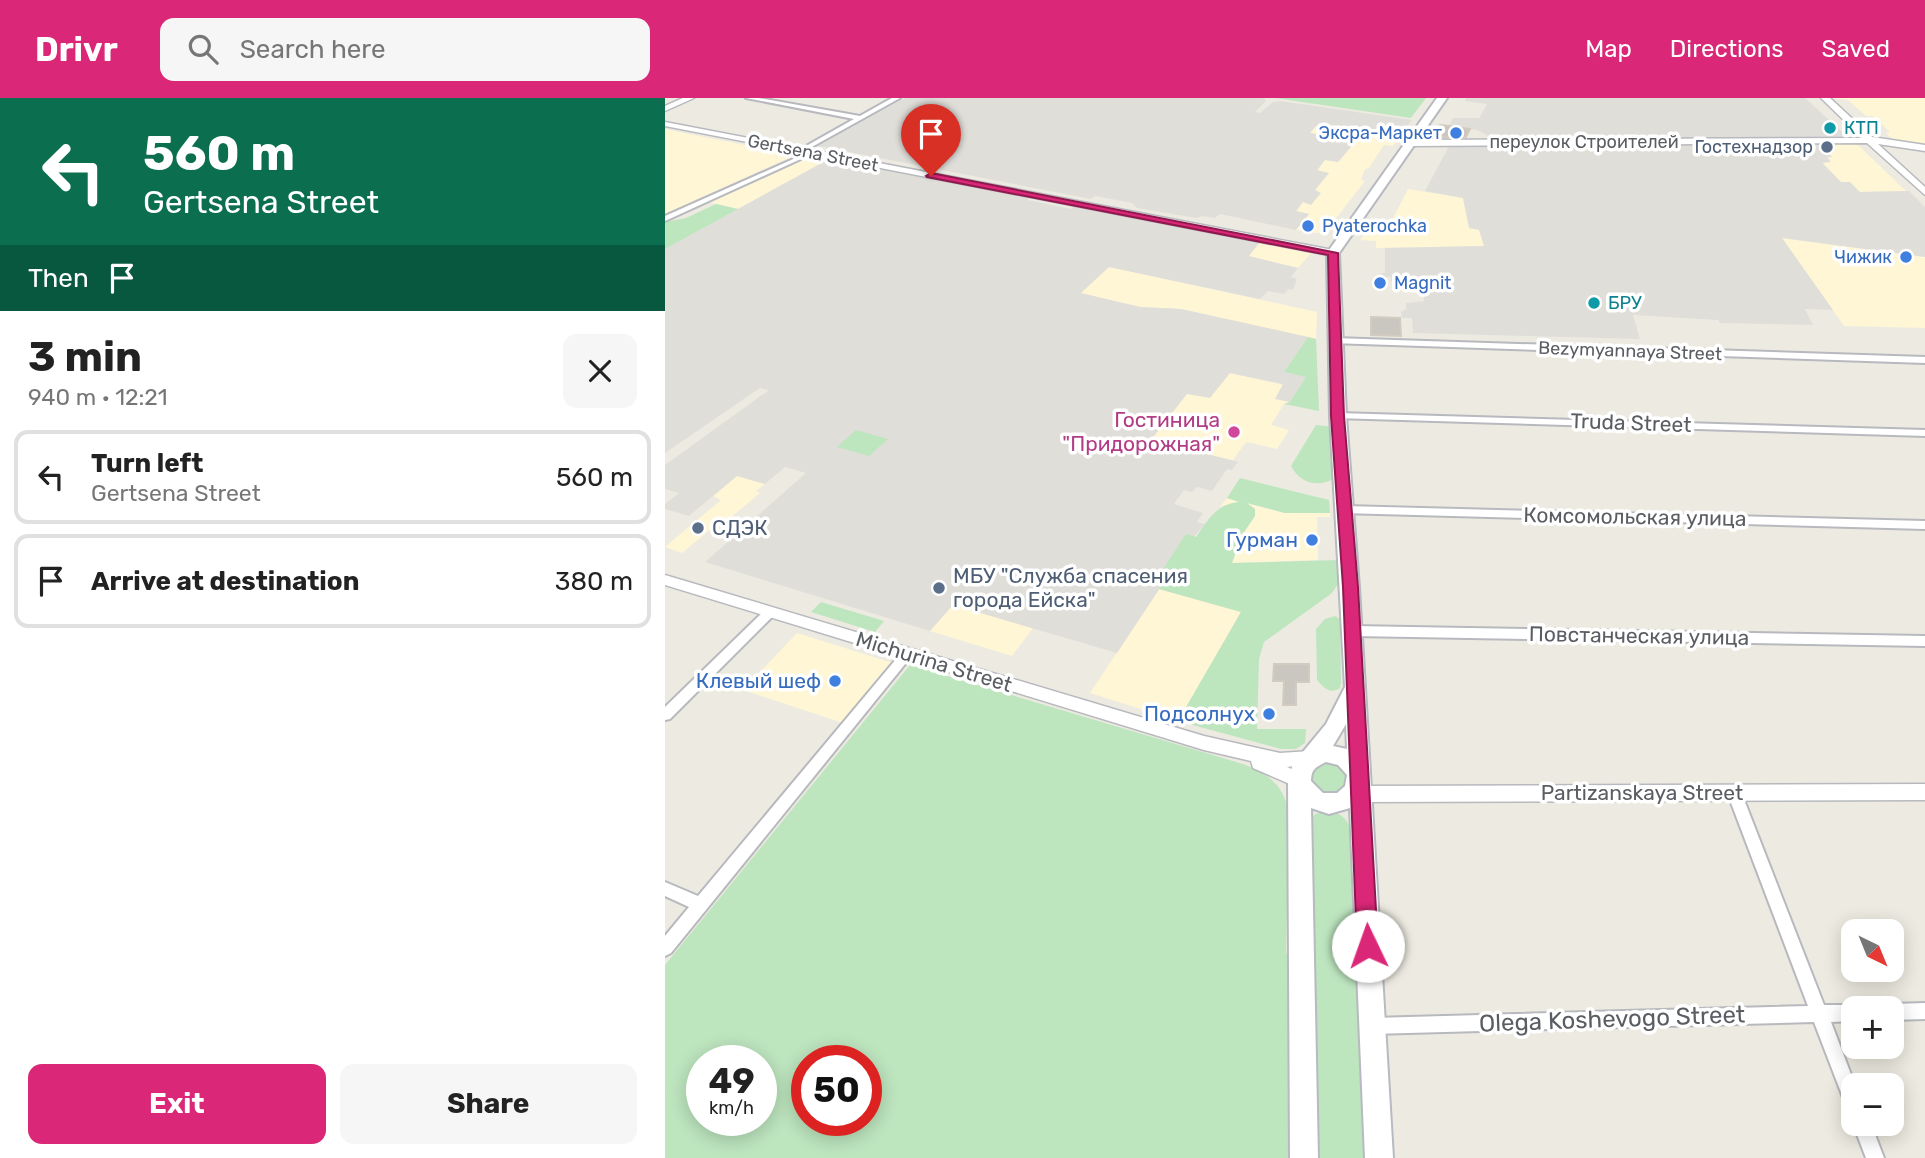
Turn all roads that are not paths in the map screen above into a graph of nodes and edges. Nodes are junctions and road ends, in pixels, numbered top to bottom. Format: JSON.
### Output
{"nodes":[{"id":1,"x":690,"y":98,"type":"edge"},
{"id":2,"x":749,"y":98,"type":"edge"},
{"id":3,"x":897,"y":98,"type":"edge"},
{"id":4,"x":1442,"y":98,"type":"edge"},
{"id":5,"x":1825,"y":98,"type":"edge"},
{"id":6,"x":665,"y":109,"type":"edge"},
{"id":7,"x":860,"y":118,"type":"junction"},
{"id":8,"x":665,"y":124,"type":"edge"},
{"id":9,"x":1872,"y":140,"type":"junction"},
{"id":10,"x":1410,"y":143,"type":"junction"},
{"id":11,"x":1925,"y":148,"type":"edge"},
{"id":12,"x":806,"y":152,"type":"junction"},
{"id":13,"x":1925,"y":191,"type":"edge"},
{"id":14,"x":665,"y":219,"type":"edge"},
{"id":15,"x":1333,"y":253,"type":"junction"},
{"id":16,"x":1334,"y":341,"type":"junction"},
{"id":17,"x":1921,"y":360,"type":"edge"},
{"id":18,"x":1925,"y":371,"type":"edge"},
{"id":19,"x":1338,"y":416,"type":"junction"},
{"id":20,"x":1925,"y":433,"type":"edge"},
{"id":21,"x":1345,"y":510,"type":"junction"},
{"id":22,"x":1925,"y":525,"type":"edge"},
{"id":23,"x":665,"y":580,"type":"edge"},
{"id":24,"x":770,"y":612,"type":"junction"},
{"id":25,"x":1353,"y":631,"type":"junction"},
{"id":26,"x":1925,"y":641,"type":"edge"},
{"id":27,"x":906,"y":654,"type":"junction"},
{"id":28,"x":1355,"y":688,"type":"junction"},
{"id":29,"x":665,"y":715,"type":"edge"},
{"id":30,"x":1204,"y":743,"type":"junction"},
{"id":31,"x":1305,"y":769,"type":"junction"},
{"id":32,"x":1359,"y":786,"type":"junction"},
{"id":33,"x":1734,"y":792,"type":"junction"},
{"id":34,"x":1925,"y":792,"type":"edge"},
{"id":35,"x":665,"y":889,"type":"edge"},
{"id":36,"x":701,"y":905,"type":"junction"},
{"id":37,"x":665,"y":948,"type":"edge"},
{"id":38,"x":1904,"y":1012,"type":"edge"},
{"id":39,"x":1925,"y":1012,"type":"edge"},
{"id":40,"x":1818,"y":1013,"type":"junction"},
{"id":41,"x":1841,"y":1013,"type":"edge"},
{"id":42,"x":1372,"y":1026,"type":"junction"},
{"id":43,"x":1842,"y":1073,"type":"edge"},
{"id":44,"x":1867,"y":1136,"type":"edge"},
{"id":45,"x":1304,"y":1158,"type":"edge"},
{"id":46,"x":1378,"y":1158,"type":"edge"},
{"id":47,"x":1875,"y":1158,"type":"edge"}],
"edges":[{"from":1,"to":6,"type":"street"},
{"from":2,"to":7,"type":"street"},
{"from":3,"to":7,"type":"street"},
{"from":4,"to":10,"type":"main road"},
{"from":5,"to":9,"type":"street"},
{"from":7,"to":12,"type":"street"},
{"from":8,"to":12,"type":"street","name":"Gertsena Street"},
{"from":9,"to":10,"type":"street","name":"переулок Строителей"},
{"from":9,"to":11,"type":"street","name":"переулок Строителей"},
{"from":9,"to":13,"type":"street"},
{"from":10,"to":15,"type":"main road"},
{"from":12,"to":14,"type":"street"},
{"from":12,"to":15,"type":"street","name":"Gertsena Street"},
{"from":15,"to":16,"type":"main road"},
{"from":16,"to":17,"type":"street","name":"Bezymyannaya Street"},
{"from":16,"to":19,"type":"main road"},
{"from":17,"to":18,"type":"street"},
{"from":19,"to":20,"type":"street","name":"Truda Street"},
{"from":19,"to":21,"type":"main road"},
{"from":21,"to":22,"type":"street","name":"Комсомольская улица"},
{"from":21,"to":25,"type":"main road"},
{"from":23,"to":24,"type":"street","name":"Michurina Street"},
{"from":24,"to":27,"type":"street","name":"Michurina Street"},
{"from":24,"to":29,"type":"street"},
{"from":25,"to":26,"type":"street","name":"Повстанческая улица"},
{"from":25,"to":28,"type":"main road"},
{"from":27,"to":30,"type":"street","name":"Michurina Street"},
{"from":27,"to":36,"type":"street"},
{"from":28,"to":31,"type":"main road"},
{"from":28,"to":32,"type":"main road"},
{"from":30,"to":31,"type":"street","name":"Michurina Street"},
{"from":30,"to":31,"type":"street","name":"Michurina Street"},
{"from":31,"to":32,"type":"main road"},
{"from":31,"to":32,"type":"main road"},
{"from":31,"to":45,"type":"main road"},
{"from":32,"to":33,"type":"street","name":"Partizanskaya Street"},
{"from":32,"to":42,"type":"main road"},
{"from":33,"to":34,"type":"street","name":"Partizanskaya Street"},
{"from":33,"to":40,"type":"street"},
{"from":35,"to":36,"type":"street"},
{"from":36,"to":37,"type":"street"},
{"from":38,"to":39,"type":"street"},
{"from":40,"to":41,"type":"street","name":"Olega Koshevogo Street"},
{"from":40,"to":42,"type":"street","name":"Olega Koshevogo Street"},
{"from":40,"to":43,"type":"street"},
{"from":42,"to":46,"type":"main road"},
{"from":44,"to":47,"type":"street"}]}
